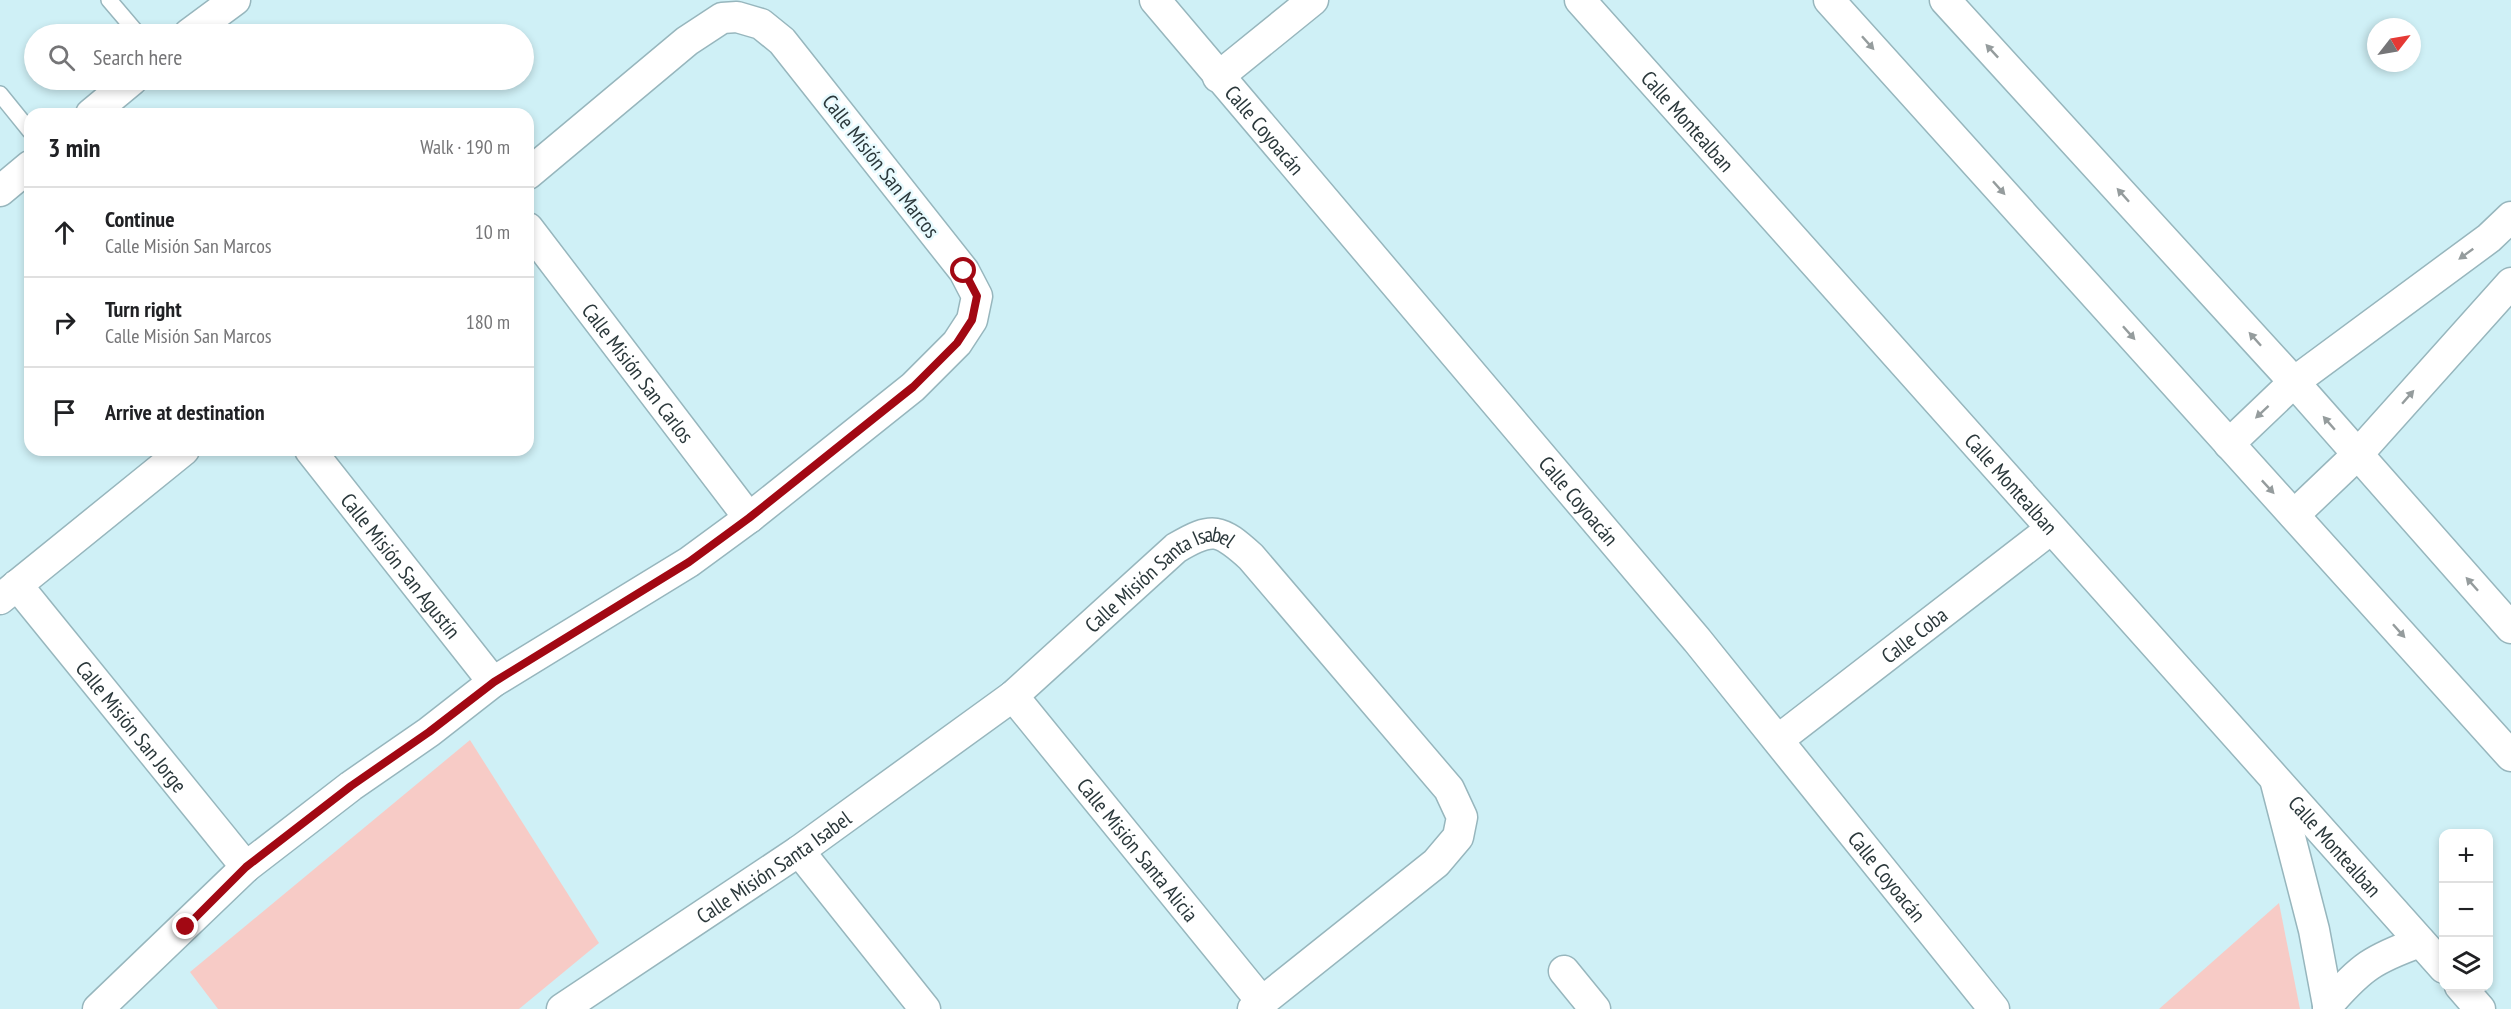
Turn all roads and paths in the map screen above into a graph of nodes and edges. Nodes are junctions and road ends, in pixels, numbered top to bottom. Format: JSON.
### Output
{"nodes":[{"id":1,"x":109,"y":0,"type":"edge"},
{"id":2,"x":235,"y":0,"type":"edge"},
{"id":3,"x":1155,"y":0,"type":"edge"},
{"id":4,"x":1313,"y":0,"type":"edge"},
{"id":5,"x":1580,"y":0,"type":"edge"},
{"id":6,"x":1829,"y":0,"type":"edge"},
{"id":7,"x":1945,"y":0,"type":"edge"},
{"id":8,"x":129,"y":24,"type":"edge"},
{"id":9,"x":203,"y":24,"type":"edge"},
{"id":10,"x":1218,"y":77,"type":"junction"},
{"id":11,"x":120,"y":90,"type":"edge"},
{"id":12,"x":0,"y":94,"type":"edge"},
{"id":13,"x":98,"y":108,"type":"edge"},
{"id":14,"x":24,"y":124,"type":"edge"},
{"id":15,"x":534,"y":169,"type":"edge"},
{"id":16,"x":24,"y":171,"type":"edge"},
{"id":17,"x":0,"y":191,"type":"edge"},
{"id":18,"x":2511,"y":217,"type":"edge"},
{"id":19,"x":534,"y":236,"type":"edge"},
{"id":20,"x":2511,"y":283,"type":"edge"},
{"id":21,"x":2294,"y":382,"type":"junction"},
{"id":22,"x":2229,"y":444,"type":"junction"},
{"id":23,"x":2357,"y":455,"type":"junction"},
{"id":24,"x":177,"y":456,"type":"edge"},
{"id":25,"x":315,"y":456,"type":"edge"},
{"id":26,"x":2294,"y":515,"type":"junction"},
{"id":27,"x":749,"y":518,"type":"junction"},
{"id":28,"x":2051,"y":529,"type":"junction"},
{"id":29,"x":8,"y":592,"type":"edge"},
{"id":30,"x":2511,"y":628,"type":"edge"},
{"id":31,"x":494,"y":682,"type":"junction"},
{"id":32,"x":1013,"y":696,"type":"junction"},
{"id":33,"x":1778,"y":740,"type":"junction"},
{"id":34,"x":2511,"y":756,"type":"edge"},
{"id":35,"x":2275,"y":780,"type":"junction"},
{"id":36,"x":800,"y":851,"type":"junction"},
{"id":37,"x":246,"y":867,"type":"junction"},
{"id":38,"x":2420,"y":942,"type":"junction"},
{"id":39,"x":2439,"y":963,"type":"edge"},
{"id":40,"x":1564,"y":971,"type":"dead end"},
{"id":41,"x":2464,"y":991,"type":"edge"},
{"id":42,"x":579,"y":1005,"type":"edge"},
{"id":43,"x":1257,"y":1006,"type":"edge"},
{"id":44,"x":2328,"y":1007,"type":"edge"},
{"id":45,"x":98,"y":1009,"type":"edge"},
{"id":46,"x":925,"y":1009,"type":"edge"},
{"id":47,"x":1595,"y":1009,"type":"edge"},
{"id":48,"x":1994,"y":1009,"type":"edge"},
{"id":49,"x":2480,"y":1009,"type":"edge"}],
"edges":[{"from":1,"to":8,"type":"lane"},
{"from":2,"to":9,"type":"street"},
{"from":3,"to":10,"type":"street","name":"Calle Coyoacán"},
{"from":4,"to":10,"type":"street"},
{"from":5,"to":28,"type":"street","name":"Calle Montealban"},
{"from":6,"to":22,"type":"street","one_way":true},
{"from":21,"to":7,"type":"street","one_way":true},
{"from":10,"to":33,"type":"street","name":"Calle Coyoacán"},
{"from":11,"to":13,"type":"street"},
{"from":12,"to":14,"type":"lane"},
{"from":15,"to":27,"type":"street","name":"Calle Misión San Marcos"},
{"from":16,"to":17,"type":"street"},
{"from":18,"to":21,"type":"street","one_way":true},
{"from":19,"to":27,"type":"street","name":"Calle Misión San Carlos"},
{"from":23,"to":20,"type":"street","one_way":true},
{"from":21,"to":22,"type":"street","one_way":true},
{"from":23,"to":21,"type":"street","one_way":true},
{"from":22,"to":26,"type":"street","one_way":true},
{"from":23,"to":26,"type":"street"},
{"from":30,"to":23,"type":"street","one_way":true},
{"from":24,"to":29,"type":"street"},
{"from":25,"to":31,"type":"street","name":"Calle Misión San Agustín"},
{"from":26,"to":34,"type":"street","one_way":true},
{"from":27,"to":31,"type":"street","name":"Calle Misión San Marcos"},
{"from":28,"to":33,"type":"street","name":"Calle Coba"},
{"from":28,"to":35,"type":"street","name":"Calle Montealban"},
{"from":29,"to":37,"type":"street","name":"Calle Misión San Jorge"},
{"from":31,"to":37,"type":"street","name":"Calle Misión San Marcos"},
{"from":32,"to":36,"type":"street","name":"Calle Misión Santa Isabel"},
{"from":32,"to":43,"type":"street","name":"Calle Misión Santa Alicia"},
{"from":32,"to":43,"type":"street","name":"Calle Misión Santa Isabel"},
{"from":33,"to":48,"type":"street","name":"Calle Coyoacán"},
{"from":35,"to":38,"type":"street","name":"Calle Montealban"},
{"from":35,"to":44,"type":"street"},
{"from":36,"to":42,"type":"street","name":"Calle Misión Santa Isabel"},
{"from":36,"to":46,"type":"street"},
{"from":37,"to":45,"type":"street","name":"Calle Misión San Marcos"},
{"from":38,"to":39,"type":"street","name":"Calle Montealban"},
{"from":38,"to":44,"type":"street"},
{"from":40,"to":47,"type":"street"},
{"from":41,"to":49,"type":"street"}]}
